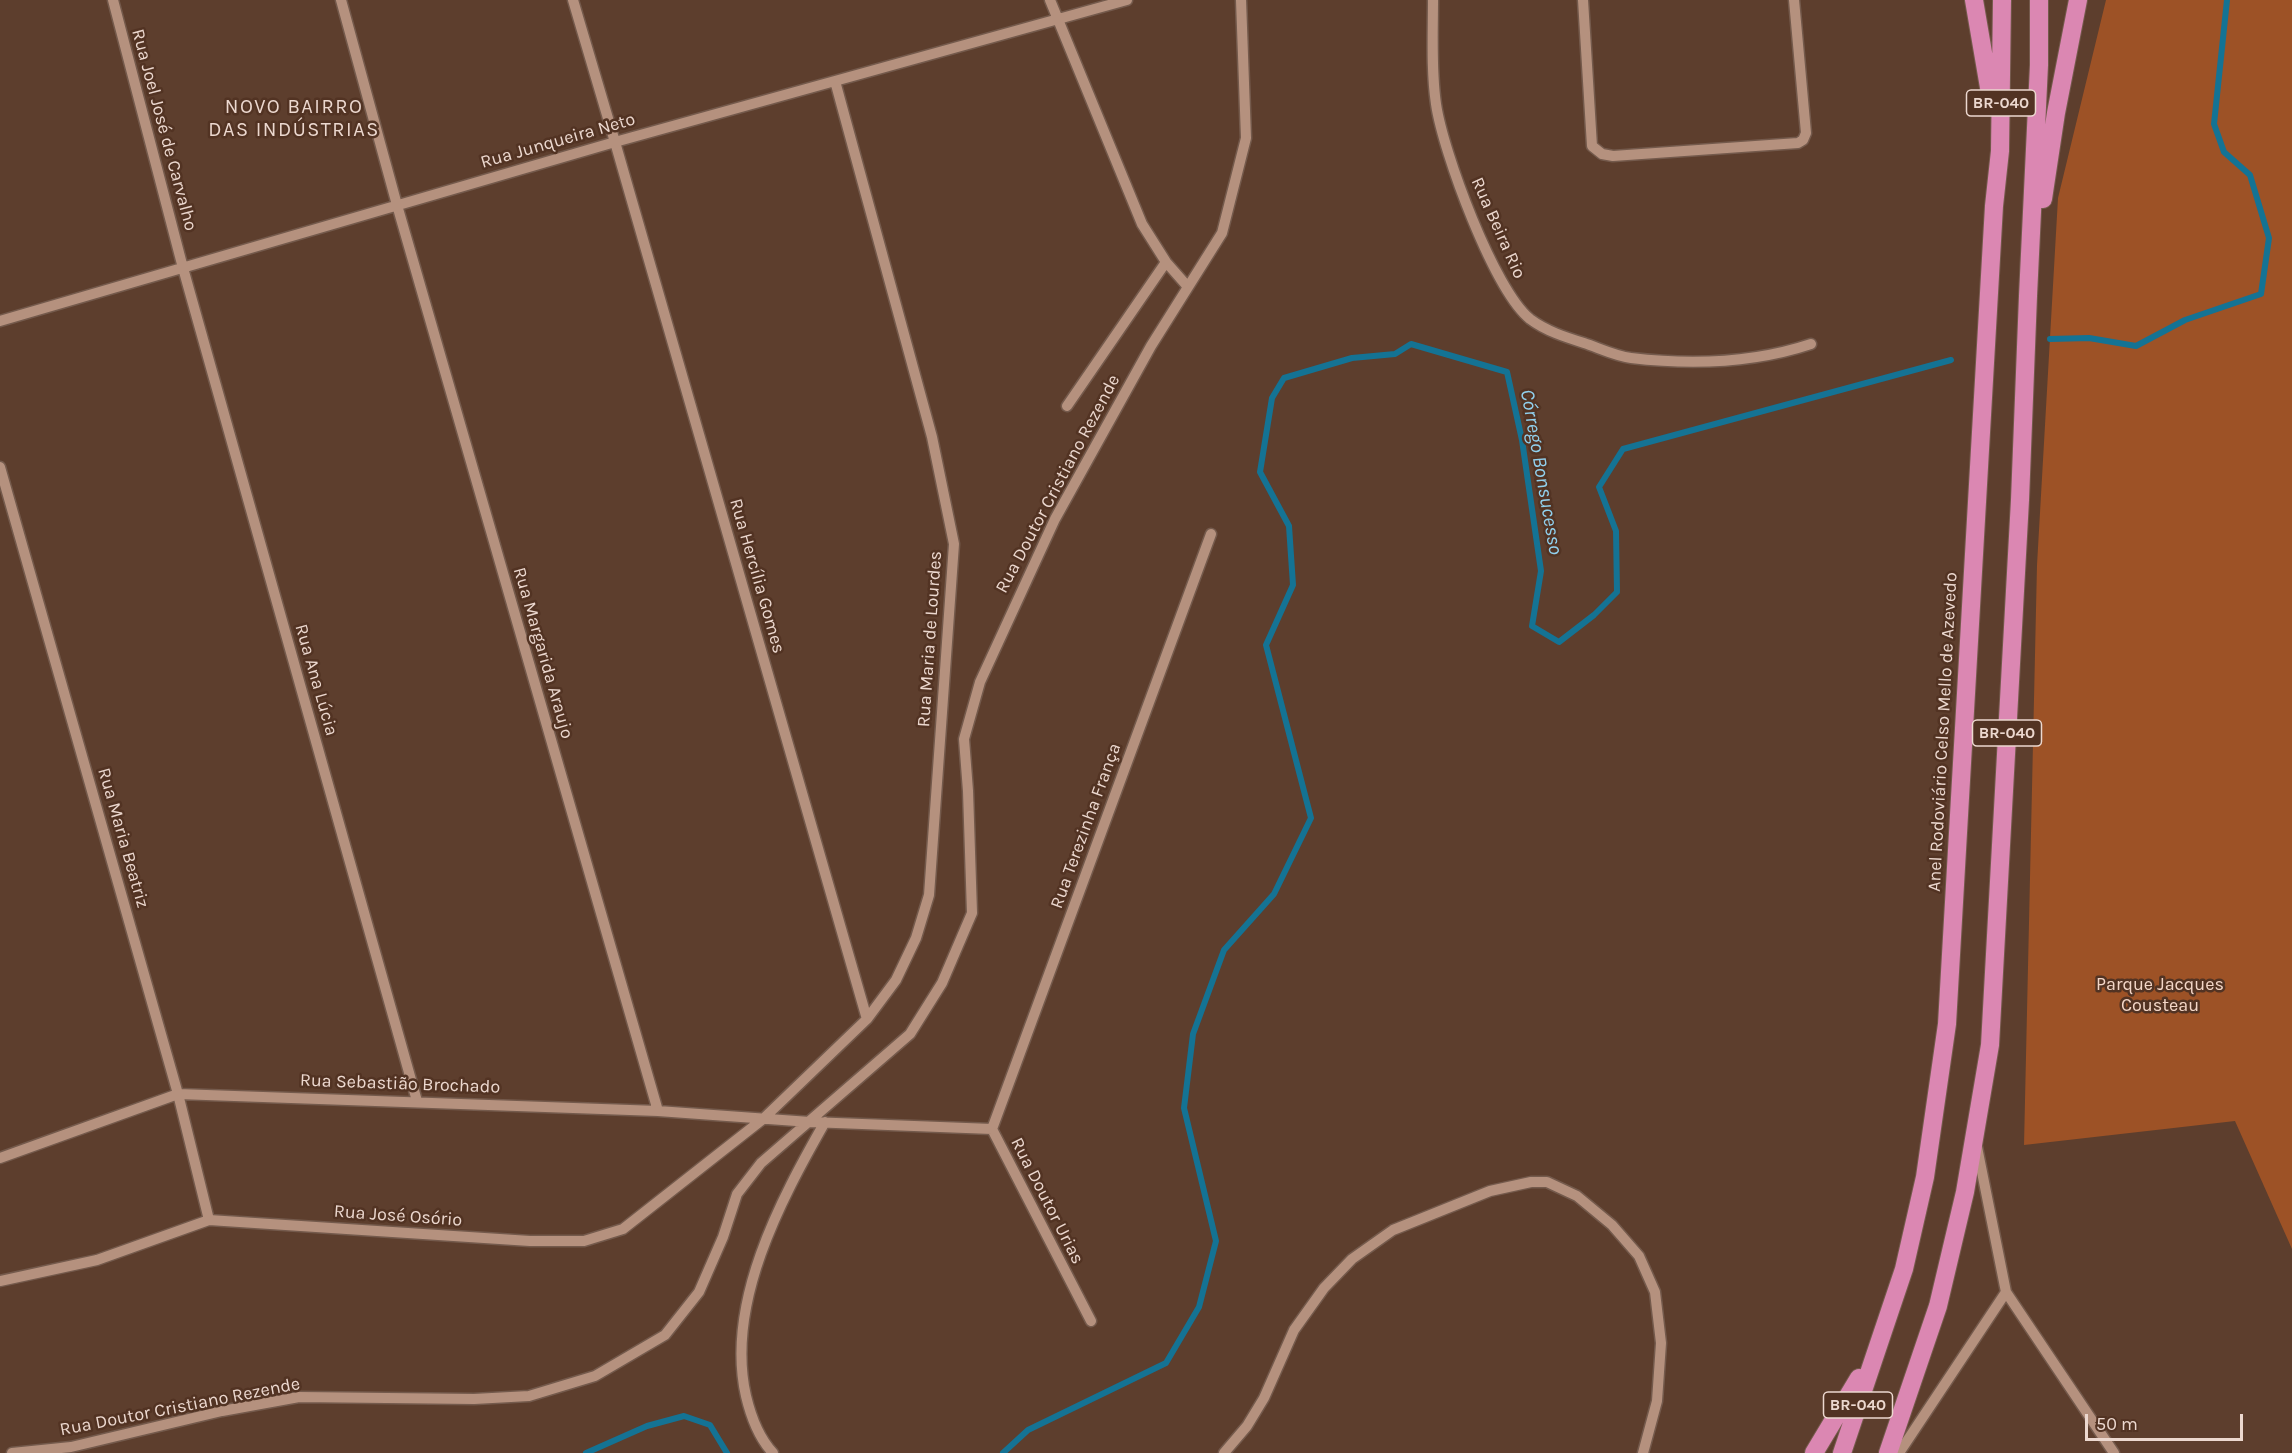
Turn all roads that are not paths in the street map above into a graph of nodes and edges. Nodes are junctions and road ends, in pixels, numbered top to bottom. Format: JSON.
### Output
{"nodes":[{"id":1,"x":113,"y":0,"type":"edge"},
{"id":2,"x":341,"y":0,"type":"edge"},
{"id":3,"x":573,"y":0,"type":"edge"},
{"id":4,"x":1050,"y":0,"type":"edge"},
{"id":5,"x":1127,"y":0,"type":"edge"},
{"id":6,"x":1241,"y":0,"type":"edge"},
{"id":7,"x":1433,"y":0,"type":"edge"},
{"id":8,"x":1583,"y":0,"type":"edge"},
{"id":9,"x":1794,"y":0,"type":"edge"},
{"id":10,"x":1974,"y":0,"type":"edge"},
{"id":11,"x":2002,"y":0,"type":"edge"},
{"id":12,"x":2039,"y":0,"type":"edge"},
{"id":13,"x":2078,"y":0,"type":"edge"},
{"id":14,"x":1059,"y":19,"type":"junction"},
{"id":15,"x":835,"y":81,"type":"junction"},
{"id":16,"x":615,"y":142,"type":"junction"},
{"id":17,"x":2000,"y":151,"type":"junction"},
{"id":18,"x":397,"y":205,"type":"junction"},
{"id":19,"x":1166,"y":262,"type":"junction"},
{"id":20,"x":183,"y":268,"type":"junction"},
{"id":21,"x":1188,"y":287,"type":"junction"},
{"id":22,"x":2028,"y":296,"type":"junction"},
{"id":23,"x":0,"y":321,"type":"edge"},
{"id":24,"x":1811,"y":344,"type":"dead end"},
{"id":25,"x":1067,"y":406,"type":"dead end"},
{"id":26,"x":0,"y":467,"type":"edge"},
{"id":27,"x":1211,"y":534,"type":"dead end"},
{"id":28,"x":867,"y":1019,"type":"junction"},
{"id":29,"x":178,"y":1094,"type":"junction"},
{"id":30,"x":417,"y":1101,"type":"junction"},
{"id":31,"x":658,"y":1111,"type":"junction"},
{"id":32,"x":763,"y":1119,"type":"junction"},
{"id":33,"x":810,"y":1122,"type":"junction"},
{"id":34,"x":825,"y":1122,"type":"junction"},
{"id":35,"x":992,"y":1129,"type":"junction"},
{"id":36,"x":1975,"y":1139,"type":"junction"},
{"id":37,"x":0,"y":1158,"type":"edge"},
{"id":38,"x":209,"y":1220,"type":"junction"},
{"id":39,"x":0,"y":1281,"type":"edge"},
{"id":40,"x":2006,"y":1292,"type":"junction"},
{"id":41,"x":1090,"y":1321,"type":"dead end"},
{"id":42,"x":1874,"y":1357,"type":"junction"},
{"id":43,"x":12,"y":1453,"type":"edge"},
{"id":44,"x":773,"y":1453,"type":"edge"},
{"id":45,"x":1224,"y":1453,"type":"edge"},
{"id":46,"x":1642,"y":1453,"type":"edge"},
{"id":47,"x":1814,"y":1453,"type":"edge"},
{"id":48,"x":1842,"y":1453,"type":"edge"},
{"id":49,"x":1888,"y":1453,"type":"edge"},
{"id":50,"x":1899,"y":1453,"type":"edge"},
{"id":51,"x":2114,"y":1453,"type":"edge"}],
"edges":[{"from":1,"to":20,"type":"street","name":"Rua Joel José de Carvalho"},
{"from":2,"to":18,"type":"street","name":"Rua Margarida Araujo"},
{"from":3,"to":16,"type":"street","name":"Rua Hercília Gomes"},
{"from":4,"to":14,"type":"street"},
{"from":5,"to":14,"type":"street","name":"Rua Junqueira Neto"},
{"from":6,"to":21,"type":"street","name":"Rua Doutor Cristiano Rezende"},
{"from":7,"to":24,"type":"street","name":"Rua Beira Rio"},
{"from":8,"to":9,"type":"street"},
{"from":10,"to":17,"type":"highway"},
{"from":11,"to":17,"type":"highway","name":"Anel Rodoviário Celso Mello de Azevedo","number":"BR-040"},
{"from":12,"to":22,"type":"highway","number":"BR-040"},
{"from":13,"to":22,"type":"highway"},
{"from":14,"to":15,"type":"street","name":"Rua Junqueira Neto"},
{"from":14,"to":19,"type":"street"},
{"from":15,"to":16,"type":"street","name":"Rua Junqueira Neto"},
{"from":15,"to":28,"type":"street","name":"Rua Maria de Lourdes"},
{"from":16,"to":18,"type":"street","name":"Rua Junqueira Neto"},
{"from":16,"to":28,"type":"street","name":"Rua Hercília Gomes"},
{"from":17,"to":42,"type":"highway","name":"Anel Rodoviário Celso Mello de Azevedo","number":"BR-040"},
{"from":18,"to":20,"type":"street","name":"Rua Junqueira Neto"},
{"from":18,"to":31,"type":"street","name":"Rua Margarida Araujo"},
{"from":19,"to":21,"type":"street"},
{"from":19,"to":25,"type":"street"},
{"from":20,"to":23,"type":"street","name":"Rua Junqueira Neto"},
{"from":20,"to":30,"type":"street","name":"Rua Ana Lúcia"},
{"from":21,"to":33,"type":"street","name":"Rua Doutor Cristiano Rezende"},
{"from":22,"to":36,"type":"highway","number":"BR-040"},
{"from":26,"to":29,"type":"street","name":"Rua Maria Beatriz"},
{"from":27,"to":35,"type":"street","name":"Rua Terezinha França"},
{"from":28,"to":32,"type":"street","name":"Rua Maria de Lourdes"},
{"from":29,"to":30,"type":"street","name":"Rua Sebastião Brochado"},
{"from":29,"to":37,"type":"street","name":"Rua Sebastião Brochado"},
{"from":29,"to":38,"type":"street","name":"Rua Maria Beatriz"},
{"from":30,"to":31,"type":"street","name":"Rua Sebastião Brochado"},
{"from":31,"to":32,"type":"street","name":"Rua Sebastião Brochado"},
{"from":32,"to":33,"type":"street","name":"Rua Sebastião Brochado"},
{"from":32,"to":38,"type":"street","name":"Rua José Osório"},
{"from":33,"to":34,"type":"street","name":"Rua Doutor Urias"},
{"from":33,"to":43,"type":"street","name":"Rua Doutor Cristiano Rezende"},
{"from":34,"to":35,"type":"street","name":"Rua Doutor Urias"},
{"from":34,"to":44,"type":"street"},
{"from":35,"to":41,"type":"street","name":"Rua Doutor Urias"},
{"from":36,"to":40,"type":"street"},
{"from":36,"to":49,"type":"highway","number":"BR-040"},
{"from":38,"to":39,"type":"street","name":"Rua José Osório"},
{"from":40,"to":50,"type":"street"},
{"from":40,"to":51,"type":"street"},
{"from":42,"to":47,"type":"highway"},
{"from":42,"to":48,"type":"highway","name":"Anel Rodoviário Celso Mello de Azevedo","number":"BR-040"},
{"from":45,"to":46,"type":"street"}]}
